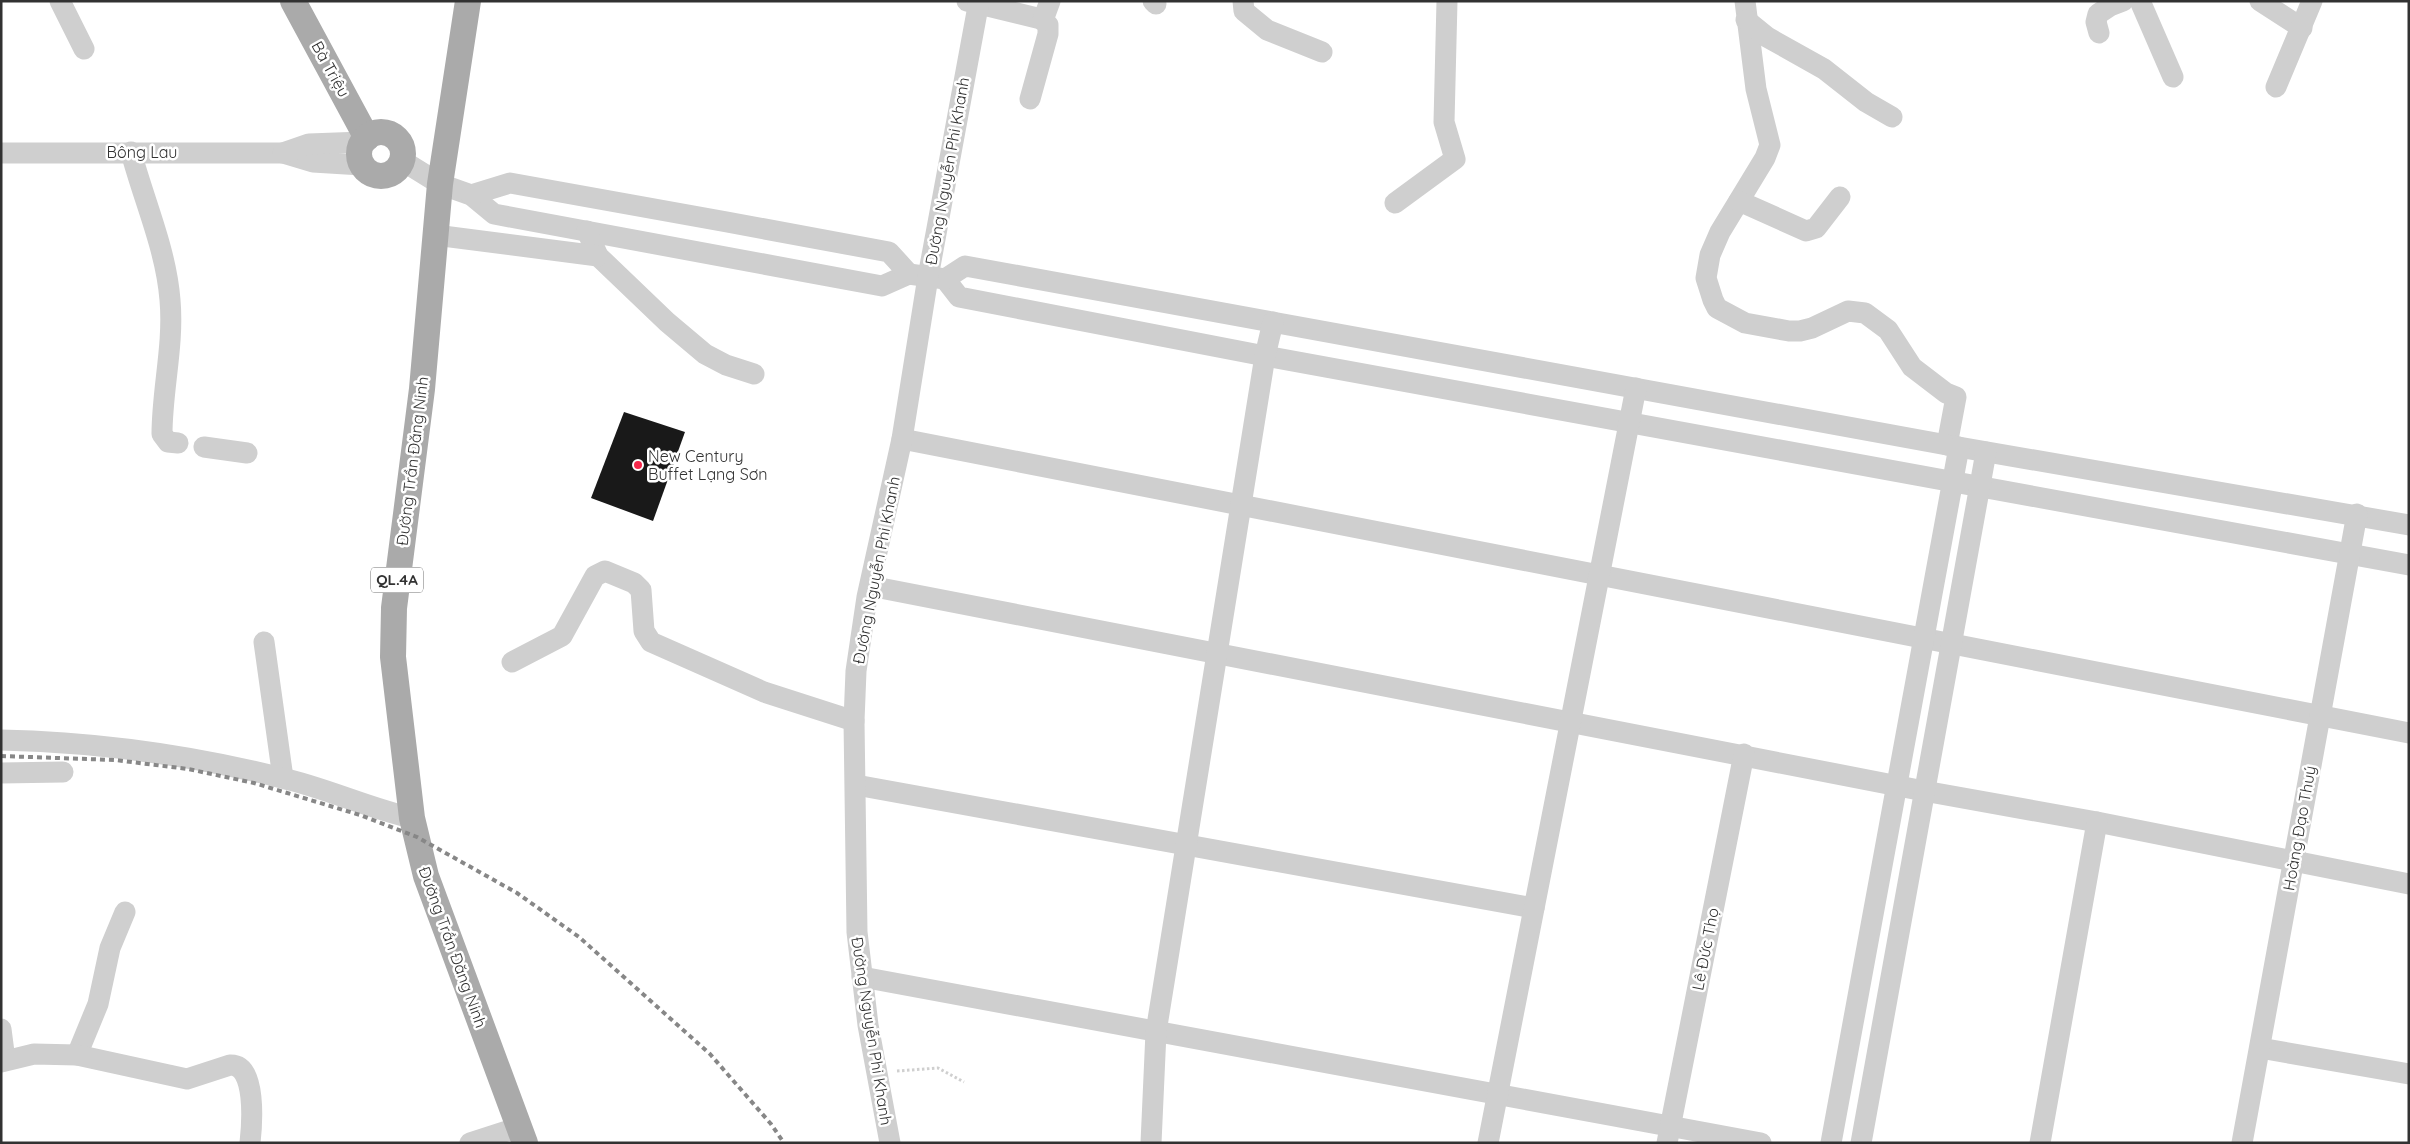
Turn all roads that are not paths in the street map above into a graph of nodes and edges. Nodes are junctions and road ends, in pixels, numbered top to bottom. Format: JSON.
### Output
{"nodes":[{"id":1,"x":60,"y":1,"type":"edge"},
{"id":2,"x":293,"y":1,"type":"edge"},
{"id":3,"x":468,"y":1,"type":"edge"},
{"id":4,"x":1243,"y":1,"type":"edge"},
{"id":5,"x":1447,"y":1,"type":"edge"},
{"id":6,"x":2124,"y":1,"type":"edge"},
{"id":7,"x":2140,"y":1,"type":"edge"},
{"id":8,"x":2260,"y":1,"type":"edge"},
{"id":9,"x":2312,"y":1,"type":"edge"},
{"id":10,"x":975,"y":2,"type":"edge"},
{"id":11,"x":1047,"y":11,"type":"edge"},
{"id":12,"x":1745,"y":11,"type":"edge"},
{"id":13,"x":2302,"y":28,"type":"junction"},
{"id":14,"x":2099,"y":33,"type":"dead end"},
{"id":15,"x":84,"y":49,"type":"dead end"},
{"id":16,"x":1322,"y":52,"type":"dead end"},
{"id":17,"x":2173,"y":77,"type":"dead end"},
{"id":18,"x":2276,"y":87,"type":"dead end"},
{"id":19,"x":1030,"y":98,"type":"dead end"},
{"id":20,"x":1892,"y":117,"type":"dead end"},
{"id":21,"x":364,"y":148,"type":"junction"},
{"id":22,"x":131,"y":152,"type":"junction"},
{"id":23,"x":1,"y":153,"type":"edge"},
{"id":24,"x":402,"y":161,"type":"junction"},
{"id":25,"x":440,"y":184,"type":"junction"},
{"id":26,"x":471,"y":195,"type":"junction"},
{"id":27,"x":1840,"y":197,"type":"dead end"},
{"id":28,"x":1739,"y":201,"type":"junction"},
{"id":29,"x":1395,"y":202,"type":"dead end"},
{"id":30,"x":587,"y":232,"type":"junction"},
{"id":31,"x":434,"y":235,"type":"junction"},
{"id":32,"x":598,"y":256,"type":"junction"},
{"id":33,"x":927,"y":277,"type":"junction"},
{"id":34,"x":1273,"y":322,"type":"junction"},
{"id":35,"x":1265,"y":356,"type":"junction"},
{"id":36,"x":754,"y":374,"type":"dead end"},
{"id":37,"x":1636,"y":388,"type":"junction"},
{"id":38,"x":1630,"y":422,"type":"junction"},
{"id":39,"x":902,"y":439,"type":"junction"},
{"id":40,"x":178,"y":444,"type":"dead end"},
{"id":41,"x":1953,"y":446,"type":"junction"},
{"id":42,"x":204,"y":447,"type":"dead end"},
{"id":43,"x":1986,"y":452,"type":"junction"},
{"id":44,"x":247,"y":453,"type":"dead end"},
{"id":45,"x":1952,"y":480,"type":"junction"},
{"id":46,"x":1980,"y":486,"type":"junction"},
{"id":47,"x":1241,"y":505,"type":"junction"},
{"id":48,"x":2357,"y":514,"type":"junction"},
{"id":49,"x":2409,"y":524,"type":"edge"},
{"id":50,"x":2350,"y":554,"type":"junction"},
{"id":51,"x":2409,"y":564,"type":"edge"},
{"id":52,"x":1600,"y":575,"type":"junction"},
{"id":53,"x":870,"y":586,"type":"junction"},
{"id":54,"x":1924,"y":638,"type":"junction"},
{"id":55,"x":264,"y":642,"type":"dead end"},
{"id":56,"x":1951,"y":644,"type":"junction"},
{"id":57,"x":1218,"y":653,"type":"junction"},
{"id":58,"x":512,"y":662,"type":"dead end"},
{"id":59,"x":2320,"y":716,"type":"junction"},
{"id":60,"x":1571,"y":720,"type":"junction"},
{"id":61,"x":854,"y":721,"type":"junction"},
{"id":62,"x":2409,"y":733,"type":"edge"},
{"id":63,"x":1,"y":740,"type":"edge"},
{"id":64,"x":1744,"y":754,"type":"junction"},
{"id":65,"x":63,"y":772,"type":"dead end"},
{"id":66,"x":1,"y":773,"type":"edge"},
{"id":67,"x":283,"y":778,"type":"junction"},
{"id":68,"x":1896,"y":784,"type":"junction"},
{"id":69,"x":856,"y":785,"type":"junction"},
{"id":70,"x":1924,"y":791,"type":"junction"},
{"id":71,"x":412,"y":818,"type":"junction"},
{"id":72,"x":2097,"y":822,"type":"junction"},
{"id":73,"x":1187,"y":845,"type":"junction"},
{"id":74,"x":2294,"y":862,"type":"junction"},
{"id":75,"x":2409,"y":884,"type":"edge"},
{"id":76,"x":1534,"y":908,"type":"junction"},
{"id":77,"x":125,"y":912,"type":"dead end"},
{"id":78,"x":862,"y":977,"type":"junction"},
{"id":79,"x":1,"y":1029,"type":"edge"},
{"id":80,"x":1156,"y":1032,"type":"junction"},
{"id":81,"x":2260,"y":1048,"type":"junction"},
{"id":82,"x":77,"y":1055,"type":"junction"},
{"id":83,"x":3,"y":1061,"type":"edge"},
{"id":84,"x":2409,"y":1074,"type":"edge"},
{"id":85,"x":1498,"y":1095,"type":"junction"},
{"id":86,"x":1668,"y":1134,"type":"edge"},
{"id":87,"x":522,"y":1135,"type":"edge"},
{"id":88,"x":250,"y":1143,"type":"edge"},
{"id":89,"x":470,"y":1143,"type":"edge"},
{"id":90,"x":890,"y":1143,"type":"edge"},
{"id":91,"x":1151,"y":1143,"type":"edge"},
{"id":92,"x":1488,"y":1143,"type":"edge"},
{"id":93,"x":1761,"y":1143,"type":"edge"},
{"id":94,"x":1830,"y":1143,"type":"edge"},
{"id":95,"x":1860,"y":1143,"type":"edge"},
{"id":96,"x":2040,"y":1143,"type":"edge"},
{"id":97,"x":2242,"y":1143,"type":"edge"}],
"edges":[{"from":1,"to":15,"type":"street"},
{"from":2,"to":21,"type":"main road","name":"Bà Triệu"},
{"from":3,"to":25,"type":"main road","name":"Đường Trần Đăng Ninh","number":"QL.4A"},
{"from":4,"to":16,"type":"street"},
{"from":5,"to":29,"type":"street"},
{"from":6,"to":14,"type":"street"},
{"from":7,"to":17,"type":"street"},
{"from":8,"to":13,"type":"street"},
{"from":9,"to":13,"type":"street"},
{"from":10,"to":11,"type":"street"},
{"from":10,"to":33,"type":"street","name":"Đường Nguyễn Phi Khanh"},
{"from":11,"to":19,"type":"street"},
{"from":12,"to":20,"type":"street"},
{"from":12,"to":28,"type":"street"},
{"from":13,"to":18,"type":"street"},
{"from":21,"to":22,"type":"street","name":"Bông Lau"},
{"from":21,"to":24,"type":"main road"},
{"from":21,"to":24,"type":"main road"},
{"from":22,"to":23,"type":"street","name":"Bông Lau"},
{"from":22,"to":40,"type":"street"},
{"from":24,"to":25,"type":"street"},
{"from":25,"to":26,"type":"street"},
{"from":25,"to":31,"type":"main road","name":"Đường Trần Đăng Ninh","number":"QL.4A"},
{"from":26,"to":30,"type":"street"},
{"from":26,"to":33,"type":"street"},
{"from":27,"to":28,"type":"street"},
{"from":28,"to":41,"type":"street"},
{"from":30,"to":32,"type":"street"},
{"from":30,"to":33,"type":"street"},
{"from":31,"to":32,"type":"street"},
{"from":31,"to":71,"type":"main road","name":"Đường Trần Đăng Ninh","number":"QL.4A"},
{"from":32,"to":36,"type":"street"},
{"from":33,"to":34,"type":"street"},
{"from":33,"to":35,"type":"street"},
{"from":33,"to":39,"type":"street","name":"Đường Nguyễn Phi Khanh"},
{"from":34,"to":35,"type":"street"},
{"from":34,"to":37,"type":"street"},
{"from":35,"to":38,"type":"street"},
{"from":35,"to":47,"type":"street"},
{"from":37,"to":38,"type":"street"},
{"from":37,"to":41,"type":"street"},
{"from":38,"to":45,"type":"street"},
{"from":38,"to":52,"type":"street"},
{"from":39,"to":47,"type":"street"},
{"from":39,"to":53,"type":"street","name":"Đường Nguyễn Phi Khanh"},
{"from":41,"to":43,"type":"street"},
{"from":41,"to":45,"type":"street"},
{"from":42,"to":44,"type":"street"},
{"from":43,"to":46,"type":"street"},
{"from":43,"to":48,"type":"street"},
{"from":45,"to":46,"type":"street"},
{"from":45,"to":54,"type":"street"},
{"from":46,"to":50,"type":"street"},
{"from":46,"to":56,"type":"street"},
{"from":47,"to":52,"type":"street"},
{"from":47,"to":57,"type":"street"},
{"from":48,"to":49,"type":"street"},
{"from":48,"to":50,"type":"street","name":"Hoàng Đạo Thuý"},
{"from":50,"to":51,"type":"street"},
{"from":50,"to":59,"type":"street","name":"Hoàng Đạo Thuý"},
{"from":52,"to":54,"type":"street"},
{"from":52,"to":60,"type":"street"},
{"from":53,"to":57,"type":"street"},
{"from":53,"to":61,"type":"street","name":"Đường Nguyễn Phi Khanh"},
{"from":54,"to":56,"type":"street"},
{"from":54,"to":68,"type":"street"},
{"from":55,"to":67,"type":"street"},
{"from":56,"to":59,"type":"street"},
{"from":56,"to":70,"type":"street"},
{"from":57,"to":60,"type":"street"},
{"from":57,"to":73,"type":"street"},
{"from":58,"to":61,"type":"street"},
{"from":59,"to":62,"type":"street"},
{"from":59,"to":74,"type":"street","name":"Hoàng Đạo Thuý"},
{"from":60,"to":64,"type":"street"},
{"from":60,"to":76,"type":"street"},
{"from":61,"to":69,"type":"street","name":"Đường Nguyễn Phi Khanh"},
{"from":63,"to":67,"type":"street"},
{"from":64,"to":68,"type":"street"},
{"from":64,"to":86,"type":"street","name":"Lê Đức Thọ"},
{"from":65,"to":66,"type":"street"},
{"from":67,"to":71,"type":"street"},
{"from":68,"to":70,"type":"street"},
{"from":68,"to":94,"type":"street"},
{"from":69,"to":73,"type":"street"},
{"from":69,"to":78,"type":"street","name":"Đường Nguyễn Phi Khanh"},
{"from":70,"to":72,"type":"street"},
{"from":70,"to":95,"type":"street"},
{"from":71,"to":87,"type":"main road","name":"Đường Trần Đăng Ninh","number":"QL.4A"},
{"from":72,"to":74,"type":"street"},
{"from":72,"to":96,"type":"street"},
{"from":73,"to":76,"type":"street"},
{"from":73,"to":80,"type":"street"},
{"from":74,"to":75,"type":"street"},
{"from":74,"to":81,"type":"street","name":"Hoàng Đạo Thuý"},
{"from":76,"to":85,"type":"street"},
{"from":77,"to":82,"type":"street"},
{"from":78,"to":80,"type":"street"},
{"from":78,"to":90,"type":"street","name":"Đường Nguyễn Phi Khanh"},
{"from":79,"to":83,"type":"street"},
{"from":80,"to":85,"type":"street"},
{"from":80,"to":91,"type":"street"},
{"from":81,"to":84,"type":"street"},
{"from":81,"to":97,"type":"street","name":"Hoàng Đạo Thuý"},
{"from":82,"to":83,"type":"street"},
{"from":82,"to":88,"type":"street"},
{"from":85,"to":86,"type":"street"},
{"from":85,"to":92,"type":"street"},
{"from":86,"to":93,"type":"street"},
{"from":87,"to":89,"type":"street"}]}
